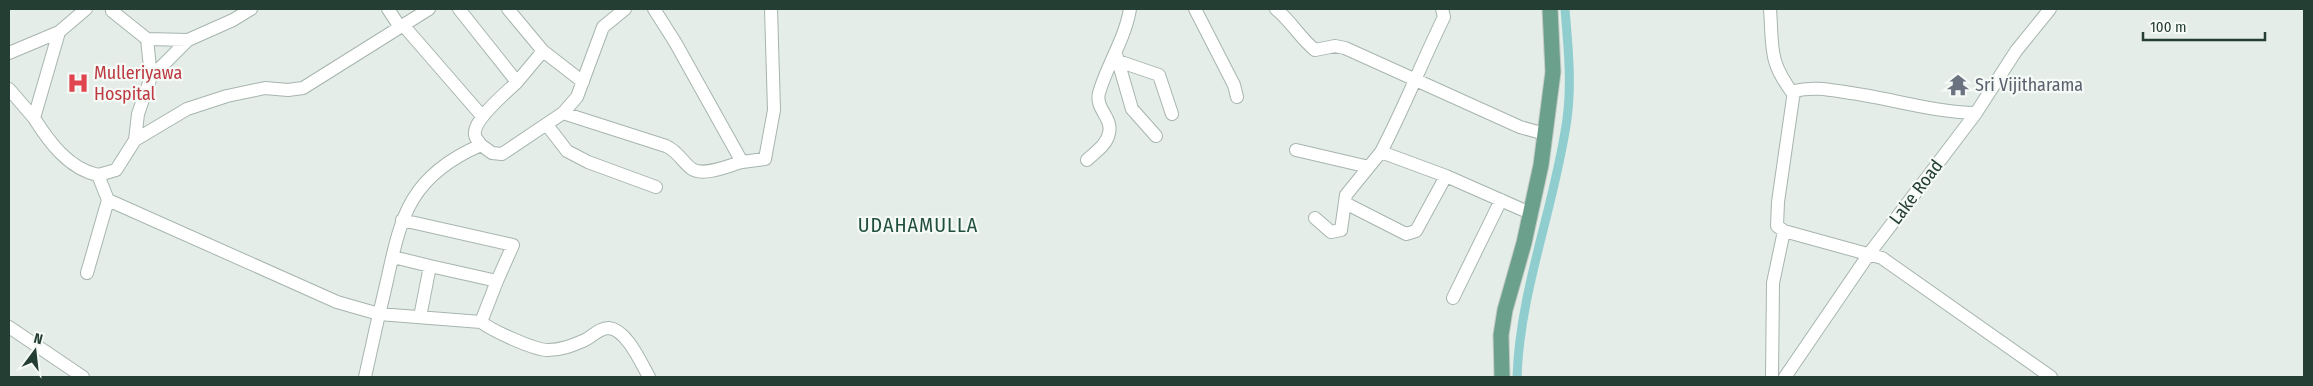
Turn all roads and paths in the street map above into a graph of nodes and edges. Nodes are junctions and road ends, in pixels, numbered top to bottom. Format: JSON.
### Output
{"nodes":[{"id":1,"x":251,"y":9,"type":"edge"},
{"id":2,"x":388,"y":9,"type":"edge"},
{"id":3,"x":429,"y":9,"type":"edge"},
{"id":4,"x":459,"y":9,"type":"edge"},
{"id":5,"x":508,"y":9,"type":"edge"},
{"id":6,"x":626,"y":9,"type":"edge"},
{"id":7,"x":654,"y":9,"type":"edge"},
{"id":8,"x":771,"y":9,"type":"edge"},
{"id":9,"x":1130,"y":9,"type":"edge"},
{"id":10,"x":1195,"y":9,"type":"edge"},
{"id":11,"x":1442,"y":9,"type":"edge"},
{"id":12,"x":1550,"y":9,"type":"edge"},
{"id":13,"x":1770,"y":9,"type":"edge"},
{"id":14,"x":2050,"y":9,"type":"edge"},
{"id":15,"x":84,"y":10,"type":"edge"},
{"id":16,"x":111,"y":10,"type":"edge"},
{"id":17,"x":1284,"y":11,"type":"edge"},
{"id":18,"x":402,"y":26,"type":"junction"},
{"id":19,"x":59,"y":32,"type":"junction"},
{"id":20,"x":147,"y":38,"type":"junction"},
{"id":21,"x":188,"y":40,"type":"junction"},
{"id":22,"x":543,"y":51,"type":"junction"},
{"id":23,"x":9,"y":53,"type":"edge"},
{"id":24,"x":1117,"y":57,"type":"junction"},
{"id":25,"x":152,"y":77,"type":"junction"},
{"id":26,"x":1414,"y":78,"type":"junction"},
{"id":27,"x":517,"y":82,"type":"junction"},
{"id":28,"x":583,"y":82,"type":"junction"},
{"id":29,"x":9,"y":89,"type":"edge"},
{"id":30,"x":1794,"y":94,"type":"junction"},
{"id":31,"x":1237,"y":98,"type":"dead end"},
{"id":32,"x":563,"y":113,"type":"junction"},
{"id":33,"x":1976,"y":113,"type":"junction"},
{"id":34,"x":1172,"y":114,"type":"dead end"},
{"id":35,"x":482,"y":116,"type":"junction"},
{"id":36,"x":34,"y":118,"type":"junction"},
{"id":37,"x":547,"y":125,"type":"junction"},
{"id":38,"x":1545,"y":134,"type":"junction"},
{"id":39,"x":1156,"y":136,"type":"dead end"},
{"id":40,"x":134,"y":140,"type":"junction"},
{"id":41,"x":481,"y":145,"type":"junction"},
{"id":42,"x":1296,"y":150,"type":"dead end"},
{"id":43,"x":1381,"y":152,"type":"junction"},
{"id":44,"x":1087,"y":160,"type":"dead end"},
{"id":45,"x":742,"y":162,"type":"junction"},
{"id":46,"x":1370,"y":166,"type":"junction"},
{"id":47,"x":98,"y":176,"type":"junction"},
{"id":48,"x":1446,"y":176,"type":"junction"},
{"id":49,"x":656,"y":187,"type":"dead end"},
{"id":50,"x":108,"y":200,"type":"junction"},
{"id":51,"x":1501,"y":200,"type":"junction"},
{"id":52,"x":1345,"y":203,"type":"junction"},
{"id":53,"x":1530,"y":213,"type":"junction"},
{"id":54,"x":1315,"y":218,"type":"dead end"},
{"id":55,"x":402,"y":220,"type":"junction"},
{"id":56,"x":1784,"y":231,"type":"junction"},
{"id":57,"x":1869,"y":254,"type":"junction"},
{"id":58,"x":392,"y":257,"type":"junction"},
{"id":59,"x":430,"y":266,"type":"junction"},
{"id":60,"x":86,"y":273,"type":"dead end"},
{"id":61,"x":497,"y":281,"type":"junction"},
{"id":62,"x":1453,"y":298,"type":"dead end"},
{"id":63,"x":379,"y":314,"type":"junction"},
{"id":64,"x":420,"y":318,"type":"junction"},
{"id":65,"x":481,"y":322,"type":"junction"},
{"id":66,"x":9,"y":327,"type":"edge"},
{"id":67,"x":83,"y":377,"type":"edge"},
{"id":68,"x":365,"y":377,"type":"edge"},
{"id":69,"x":649,"y":377,"type":"edge"},
{"id":70,"x":1502,"y":377,"type":"edge"},
{"id":71,"x":1772,"y":377,"type":"edge"},
{"id":72,"x":1785,"y":377,"type":"edge"},
{"id":73,"x":2051,"y":377,"type":"edge"}],
"edges":[{"from":1,"to":21,"type":"street"},
{"from":2,"to":18,"type":"street"},
{"from":3,"to":18,"type":"street"},
{"from":4,"to":27,"type":"street"},
{"from":5,"to":22,"type":"street"},
{"from":6,"to":28,"type":"street"},
{"from":7,"to":45,"type":"street"},
{"from":8,"to":45,"type":"street"},
{"from":9,"to":24,"type":"street"},
{"from":10,"to":31,"type":"street"},
{"from":11,"to":26,"type":"street"},
{"from":12,"to":38,"type":"main road"},
{"from":13,"to":30,"type":"street"},
{"from":14,"to":33,"type":"street","name":"Lake Road"},
{"from":15,"to":19,"type":"street"},
{"from":16,"to":20,"type":"street"},
{"from":17,"to":26,"type":"street"},
{"from":18,"to":35,"type":"street"},
{"from":18,"to":40,"type":"street"},
{"from":19,"to":23,"type":"street"},
{"from":19,"to":36,"type":"street"},
{"from":20,"to":21,"type":"street"},
{"from":20,"to":25,"type":"street"},
{"from":21,"to":25,"type":"street"},
{"from":22,"to":27,"type":"street"},
{"from":22,"to":28,"type":"street"},
{"from":24,"to":34,"type":"street"},
{"from":24,"to":39,"type":"street"},
{"from":24,"to":44,"type":"street"},
{"from":25,"to":40,"type":"street"},
{"from":26,"to":38,"type":"street"},
{"from":26,"to":43,"type":"street"},
{"from":27,"to":35,"type":"street"},
{"from":28,"to":32,"type":"street"},
{"from":29,"to":36,"type":"street"},
{"from":30,"to":33,"type":"street"},
{"from":30,"to":56,"type":"street"},
{"from":32,"to":37,"type":"street"},
{"from":32,"to":45,"type":"street"},
{"from":33,"to":57,"type":"street","name":"Lake Road"},
{"from":35,"to":41,"type":"street"},
{"from":36,"to":47,"type":"street"},
{"from":37,"to":41,"type":"street"},
{"from":37,"to":49,"type":"street"},
{"from":38,"to":53,"type":"main road"},
{"from":40,"to":47,"type":"street"},
{"from":41,"to":55,"type":"street"},
{"from":42,"to":46,"type":"street"},
{"from":43,"to":46,"type":"street"},
{"from":43,"to":48,"type":"street"},
{"from":46,"to":52,"type":"street"},
{"from":47,"to":50,"type":"street"},
{"from":48,"to":51,"type":"street"},
{"from":48,"to":52,"type":"street"},
{"from":50,"to":60,"type":"street"},
{"from":50,"to":63,"type":"street"},
{"from":51,"to":53,"type":"street"},
{"from":51,"to":62,"type":"street"},
{"from":52,"to":54,"type":"street"},
{"from":53,"to":70,"type":"main road"},
{"from":55,"to":58,"type":"street"},
{"from":55,"to":61,"type":"street"},
{"from":56,"to":57,"type":"street"},
{"from":56,"to":71,"type":"street"},
{"from":57,"to":72,"type":"street","name":"Lake Road"},
{"from":57,"to":73,"type":"street"},
{"from":58,"to":59,"type":"street"},
{"from":58,"to":63,"type":"street"},
{"from":59,"to":61,"type":"street"},
{"from":59,"to":64,"type":"street"},
{"from":61,"to":65,"type":"street"},
{"from":63,"to":64,"type":"street"},
{"from":63,"to":68,"type":"street"},
{"from":64,"to":65,"type":"street"},
{"from":65,"to":69,"type":"street"},
{"from":66,"to":67,"type":"street"}]}
